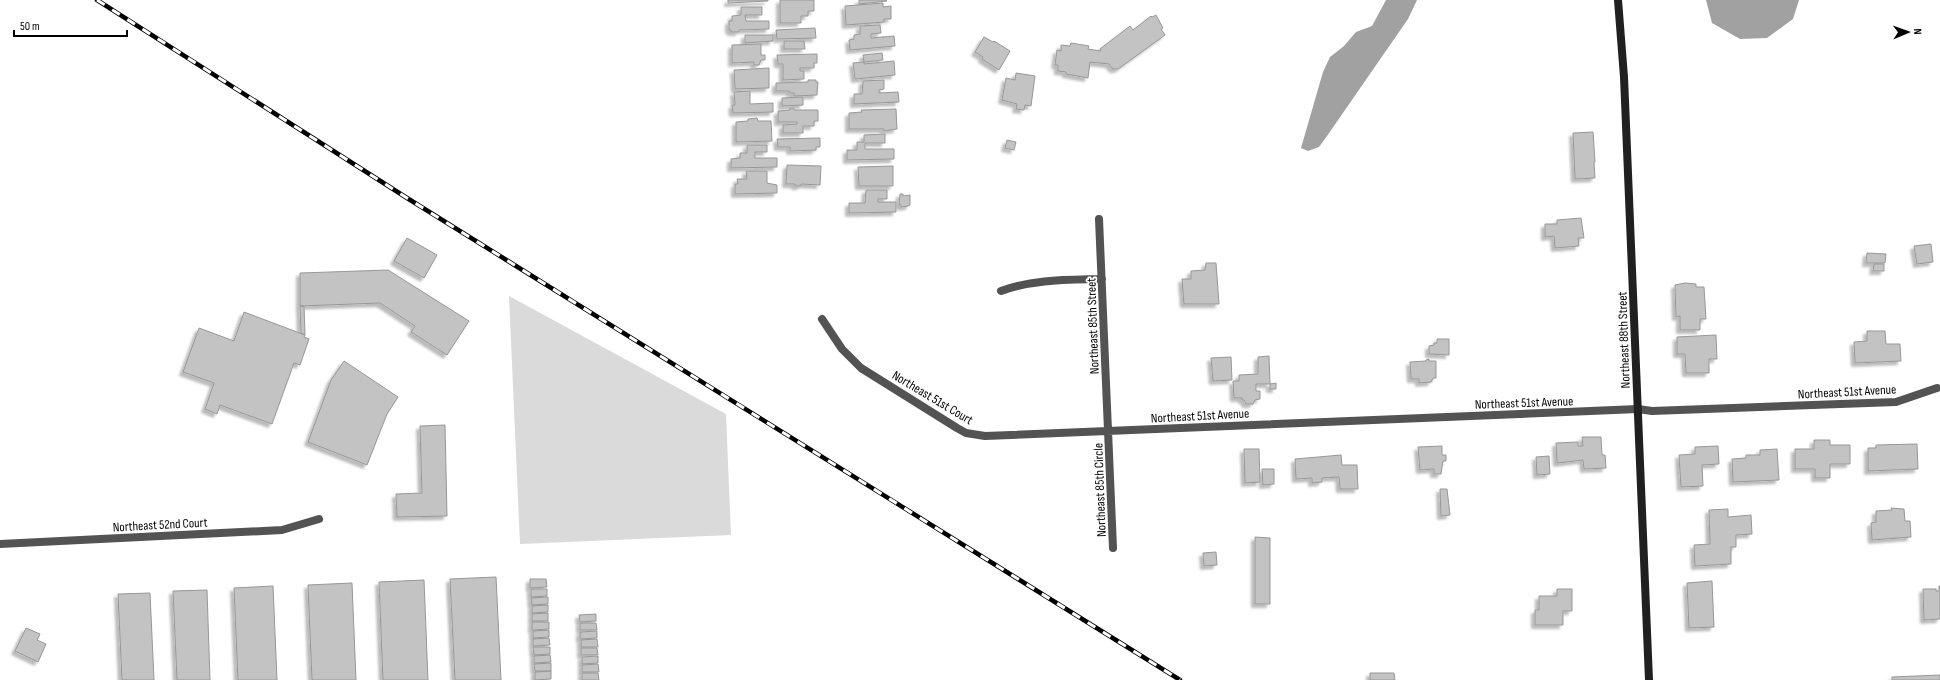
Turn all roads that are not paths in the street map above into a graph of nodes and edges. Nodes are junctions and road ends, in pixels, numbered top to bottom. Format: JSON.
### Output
{"nodes":[{"id":1,"x":1618,"y":0,"type":"edge"},
{"id":2,"x":1099,"y":220,"type":"dead end"},
{"id":3,"x":1102,"y":279,"type":"junction"},
{"id":4,"x":1001,"y":291,"type":"dead end"},
{"id":5,"x":822,"y":319,"type":"dead end"},
{"id":6,"x":1937,"y":388,"type":"dead end"},
{"id":7,"x":1638,"y":409,"type":"junction"},
{"id":8,"x":1108,"y":431,"type":"junction"},
{"id":9,"x":319,"y":519,"type":"dead end"},
{"id":10,"x":0,"y":544,"type":"edge"},
{"id":11,"x":1113,"y":548,"type":"dead end"},
{"id":12,"x":1649,"y":680,"type":"edge"}],
"edges":[{"from":1,"to":7,"type":"main road","name":"Northeast 88th Street"},
{"from":2,"to":3,"type":"street","name":"Northeast 85th Street"},
{"from":3,"to":4,"type":"street"},
{"from":3,"to":8,"type":"street","name":"Northeast 85th Street"},
{"from":5,"to":8,"type":"street","name":"Northeast 51st Court"},
{"from":6,"to":7,"type":"street","name":"Northeast 51st Avenue"},
{"from":7,"to":8,"type":"street","name":"Northeast 51st Avenue"},
{"from":7,"to":12,"type":"main road","name":"Northeast 88th Street"},
{"from":8,"to":11,"type":"street","name":"Northeast 85th Circle"},
{"from":9,"to":10,"type":"street","name":"Northeast 52nd Court"}]}
